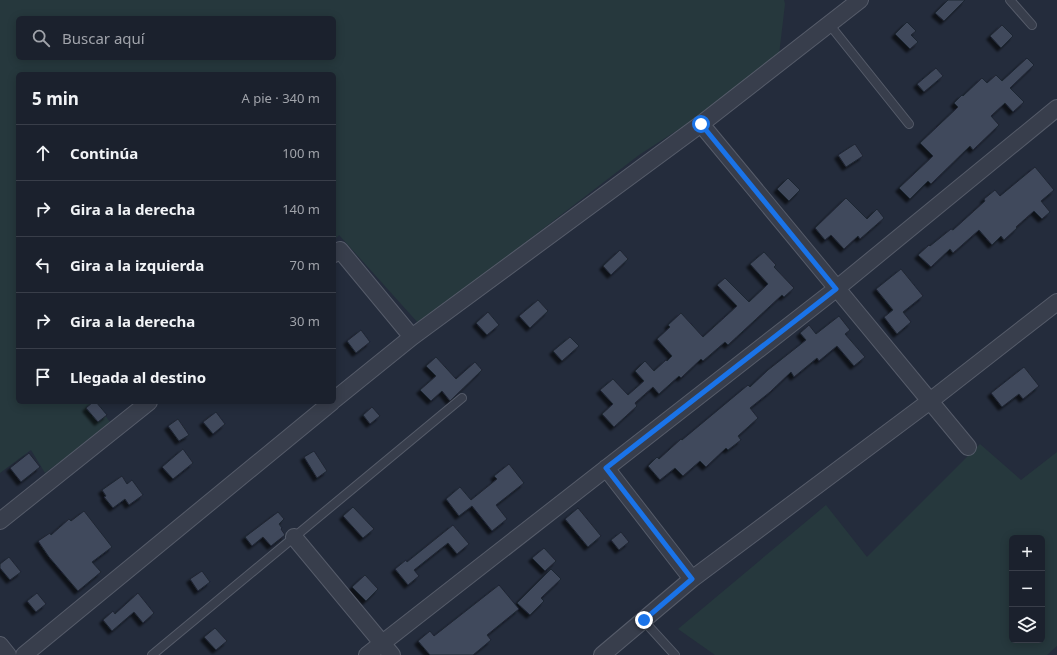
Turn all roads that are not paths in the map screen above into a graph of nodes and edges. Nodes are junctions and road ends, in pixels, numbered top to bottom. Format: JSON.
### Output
{"nodes":[{"id":1,"x":1010,"y":0,"type":"edge"},
{"id":2,"x":856,"y":1,"type":"edge"},
{"id":3,"x":829,"y":24,"type":"junction"},
{"id":4,"x":1032,"y":25,"type":"dead end"},
{"id":5,"x":1057,"y":108,"type":"edge"},
{"id":6,"x":701,"y":124,"type":"junction"},
{"id":7,"x":909,"y":124,"type":"dead end"},
{"id":8,"x":336,"y":253,"type":"edge"},
{"id":9,"x":836,"y":289,"type":"junction"},
{"id":10,"x":1057,"y":302,"type":"edge"},
{"id":11,"x":412,"y":337,"type":"junction"},
{"id":12,"x":462,"y":398,"type":"dead end"},
{"id":13,"x":336,"y":399,"type":"edge"},
{"id":14,"x":930,"y":401,"type":"junction"},
{"id":15,"x":146,"y":404,"type":"edge"},
{"id":16,"x":329,"y":404,"type":"edge"},
{"id":17,"x":968,"y":447,"type":"dead end"},
{"id":18,"x":606,"y":468,"type":"junction"},
{"id":19,"x":0,"y":520,"type":"edge"},
{"id":20,"x":294,"y":537,"type":"junction"},
{"id":21,"x":692,"y":579,"type":"junction"},
{"id":22,"x":644,"y":620,"type":"junction"},
{"id":23,"x":382,"y":643,"type":"junction"},
{"id":24,"x":0,"y":645,"type":"edge"},
{"id":25,"x":8,"y":655,"type":"edge"},
{"id":26,"x":24,"y":655,"type":"edge"},
{"id":27,"x":152,"y":655,"type":"edge"},
{"id":28,"x":367,"y":655,"type":"edge"},
{"id":29,"x":392,"y":655,"type":"edge"},
{"id":30,"x":602,"y":655,"type":"edge"},
{"id":31,"x":675,"y":655,"type":"edge"}],
"edges":[{"from":1,"to":4,"type":"lane"},
{"from":2,"to":3,"type":"street"},
{"from":3,"to":6,"type":"street"},
{"from":3,"to":7,"type":"lane"},
{"from":5,"to":9,"type":"street"},
{"from":6,"to":9,"type":"street"},
{"from":6,"to":11,"type":"street"},
{"from":8,"to":11,"type":"street"},
{"from":9,"to":14,"type":"street"},
{"from":9,"to":18,"type":"street"},
{"from":10,"to":14,"type":"street"},
{"from":11,"to":13,"type":"street"},
{"from":12,"to":20,"type":"lane"},
{"from":14,"to":17,"type":"street"},
{"from":14,"to":21,"type":"street"},
{"from":15,"to":19,"type":"street"},
{"from":16,"to":26,"type":"street"},
{"from":18,"to":21,"type":"street"},
{"from":18,"to":23,"type":"street"},
{"from":20,"to":23,"type":"street"},
{"from":20,"to":27,"type":"lane"},
{"from":21,"to":22,"type":"street"},
{"from":22,"to":30,"type":"street"},
{"from":22,"to":31,"type":"lane"},
{"from":23,"to":28,"type":"street"},
{"from":23,"to":29,"type":"street"},
{"from":24,"to":25,"type":"street"}]}
